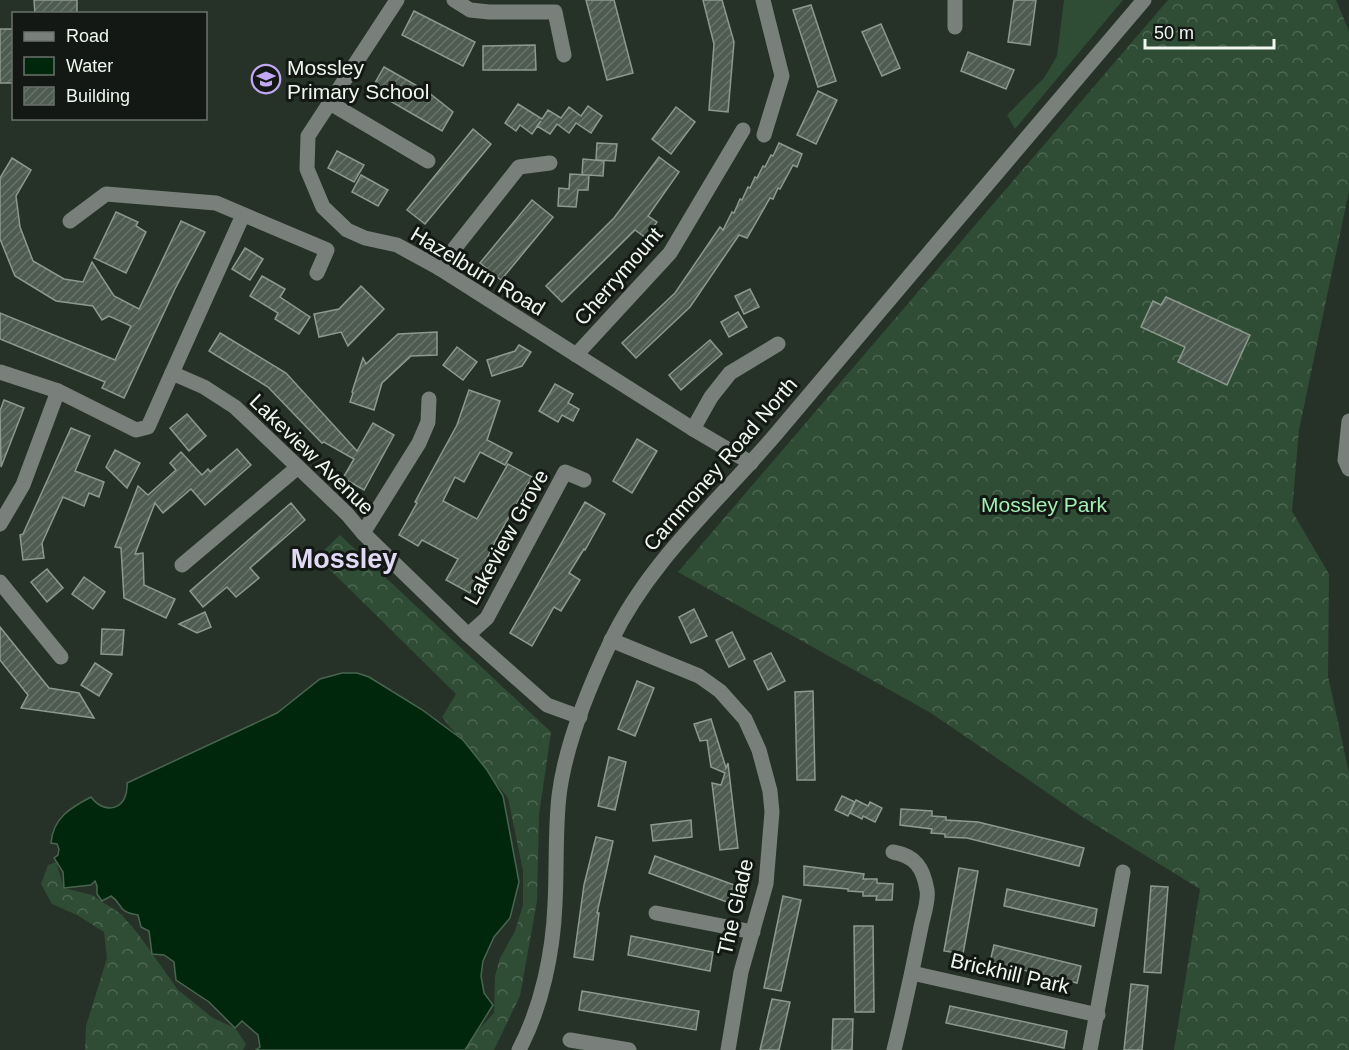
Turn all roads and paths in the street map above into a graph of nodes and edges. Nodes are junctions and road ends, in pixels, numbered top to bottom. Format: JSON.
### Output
{"nodes":[{"id":1,"x":397,"y":0,"type":"edge"},
{"id":2,"x":454,"y":0,"type":"edge"},
{"id":3,"x":763,"y":0,"type":"edge"},
{"id":4,"x":955,"y":0,"type":"edge"},
{"id":5,"x":1144,"y":0,"type":"edge"},
{"id":6,"x":955,"y":27,"type":"dead end"},
{"id":7,"x":564,"y":54,"type":"dead end"},
{"id":8,"x":330,"y":103,"type":"junction"},
{"id":9,"x":743,"y":130,"type":"dead end"},
{"id":10,"x":764,"y":135,"type":"dead end"},
{"id":11,"x":428,"y":161,"type":"dead end"},
{"id":12,"x":550,"y":163,"type":"dead end"},
{"id":13,"x":243,"y":215,"type":"junction"},
{"id":14,"x":70,"y":221,"type":"dead end"},
{"id":15,"x":439,"y":268,"type":"junction"},
{"id":16,"x":316,"y":273,"type":"dead end"},
{"id":17,"x":778,"y":344,"type":"dead end"},
{"id":18,"x":576,"y":355,"type":"junction"},
{"id":19,"x":0,"y":372,"type":"edge"},
{"id":20,"x":172,"y":373,"type":"junction"},
{"id":21,"x":58,"y":391,"type":"junction"},
{"id":22,"x":429,"y":399,"type":"dead end"},
{"id":23,"x":1349,"y":421,"type":"edge"},
{"id":24,"x":693,"y":429,"type":"junction"},
{"id":25,"x":751,"y":463,"type":"junction"},
{"id":26,"x":298,"y":467,"type":"junction"},
{"id":27,"x":1348,"y":469,"type":"edge"},
{"id":28,"x":584,"y":480,"type":"dead end"},
{"id":29,"x":0,"y":524,"type":"edge"},
{"id":30,"x":363,"y":533,"type":"junction"},
{"id":31,"x":182,"y":565,"type":"dead end"},
{"id":32,"x":0,"y":582,"type":"edge"},
{"id":33,"x":468,"y":635,"type":"junction"},
{"id":34,"x":612,"y":640,"type":"junction"},
{"id":35,"x":61,"y":657,"type":"dead end"},
{"id":36,"x":580,"y":717,"type":"junction"},
{"id":37,"x":893,"y":852,"type":"dead end"},
{"id":38,"x":1123,"y":872,"type":"dead end"},
{"id":39,"x":656,"y":913,"type":"dead end"},
{"id":40,"x":753,"y":932,"type":"junction"},
{"id":41,"x":912,"y":973,"type":"junction"},
{"id":42,"x":1098,"y":1015,"type":"junction"},
{"id":43,"x":570,"y":1040,"type":"dead end"},
{"id":44,"x":519,"y":1050,"type":"edge"},
{"id":45,"x":629,"y":1050,"type":"edge"},
{"id":46,"x":728,"y":1050,"type":"edge"},
{"id":47,"x":894,"y":1050,"type":"edge"},
{"id":48,"x":1090,"y":1050,"type":"edge"}],
"edges":[{"from":1,"to":8,"type":"street","name":"Hazelburn Road"},
{"from":2,"to":7,"type":"street"},
{"from":3,"to":10,"type":"street"},
{"from":4,"to":6,"type":"street"},
{"from":5,"to":25,"type":"street","name":"Carnmoney Road North"},
{"from":8,"to":11,"type":"street"},
{"from":8,"to":15,"type":"street","name":"Hazelburn Road"},
{"from":9,"to":18,"type":"street","name":"Cherrymount"},
{"from":12,"to":15,"type":"street"},
{"from":13,"to":14,"type":"street"},
{"from":13,"to":16,"type":"street"},
{"from":13,"to":20,"type":"street"},
{"from":15,"to":18,"type":"street","name":"Hazelburn Road"},
{"from":17,"to":24,"type":"street"},
{"from":18,"to":24,"type":"street","name":"Hazelburn Road"},
{"from":19,"to":21,"type":"street"},
{"from":20,"to":21,"type":"street"},
{"from":20,"to":26,"type":"street","name":"Lakeview Avenue"},
{"from":21,"to":29,"type":"street"},
{"from":22,"to":30,"type":"street"},
{"from":23,"to":27,"type":"street"},
{"from":24,"to":25,"type":"street","name":"Hazelburn Road"},
{"from":25,"to":34,"type":"street","name":"Carnmoney Road North"},
{"from":26,"to":30,"type":"street","name":"Lakeview Avenue"},
{"from":26,"to":31,"type":"street"},
{"from":28,"to":33,"type":"street","name":"Lakeview Grove"},
{"from":30,"to":33,"type":"street","name":"Lakeview Avenue"},
{"from":32,"to":35,"type":"street"},
{"from":33,"to":36,"type":"street","name":"Lakeview Avenue"},
{"from":34,"to":36,"type":"street","name":"Carnmoney Road North"},
{"from":34,"to":40,"type":"street","name":"The Glade"},
{"from":36,"to":44,"type":"street","name":"Carnmoney Road North"},
{"from":37,"to":41,"type":"street"},
{"from":38,"to":42,"type":"street"},
{"from":39,"to":40,"type":"street"},
{"from":40,"to":46,"type":"street","name":"The Glade"},
{"from":41,"to":42,"type":"street","name":"Brickhill Park"},
{"from":41,"to":47,"type":"street"},
{"from":42,"to":48,"type":"street"},
{"from":43,"to":45,"type":"street"}]}
